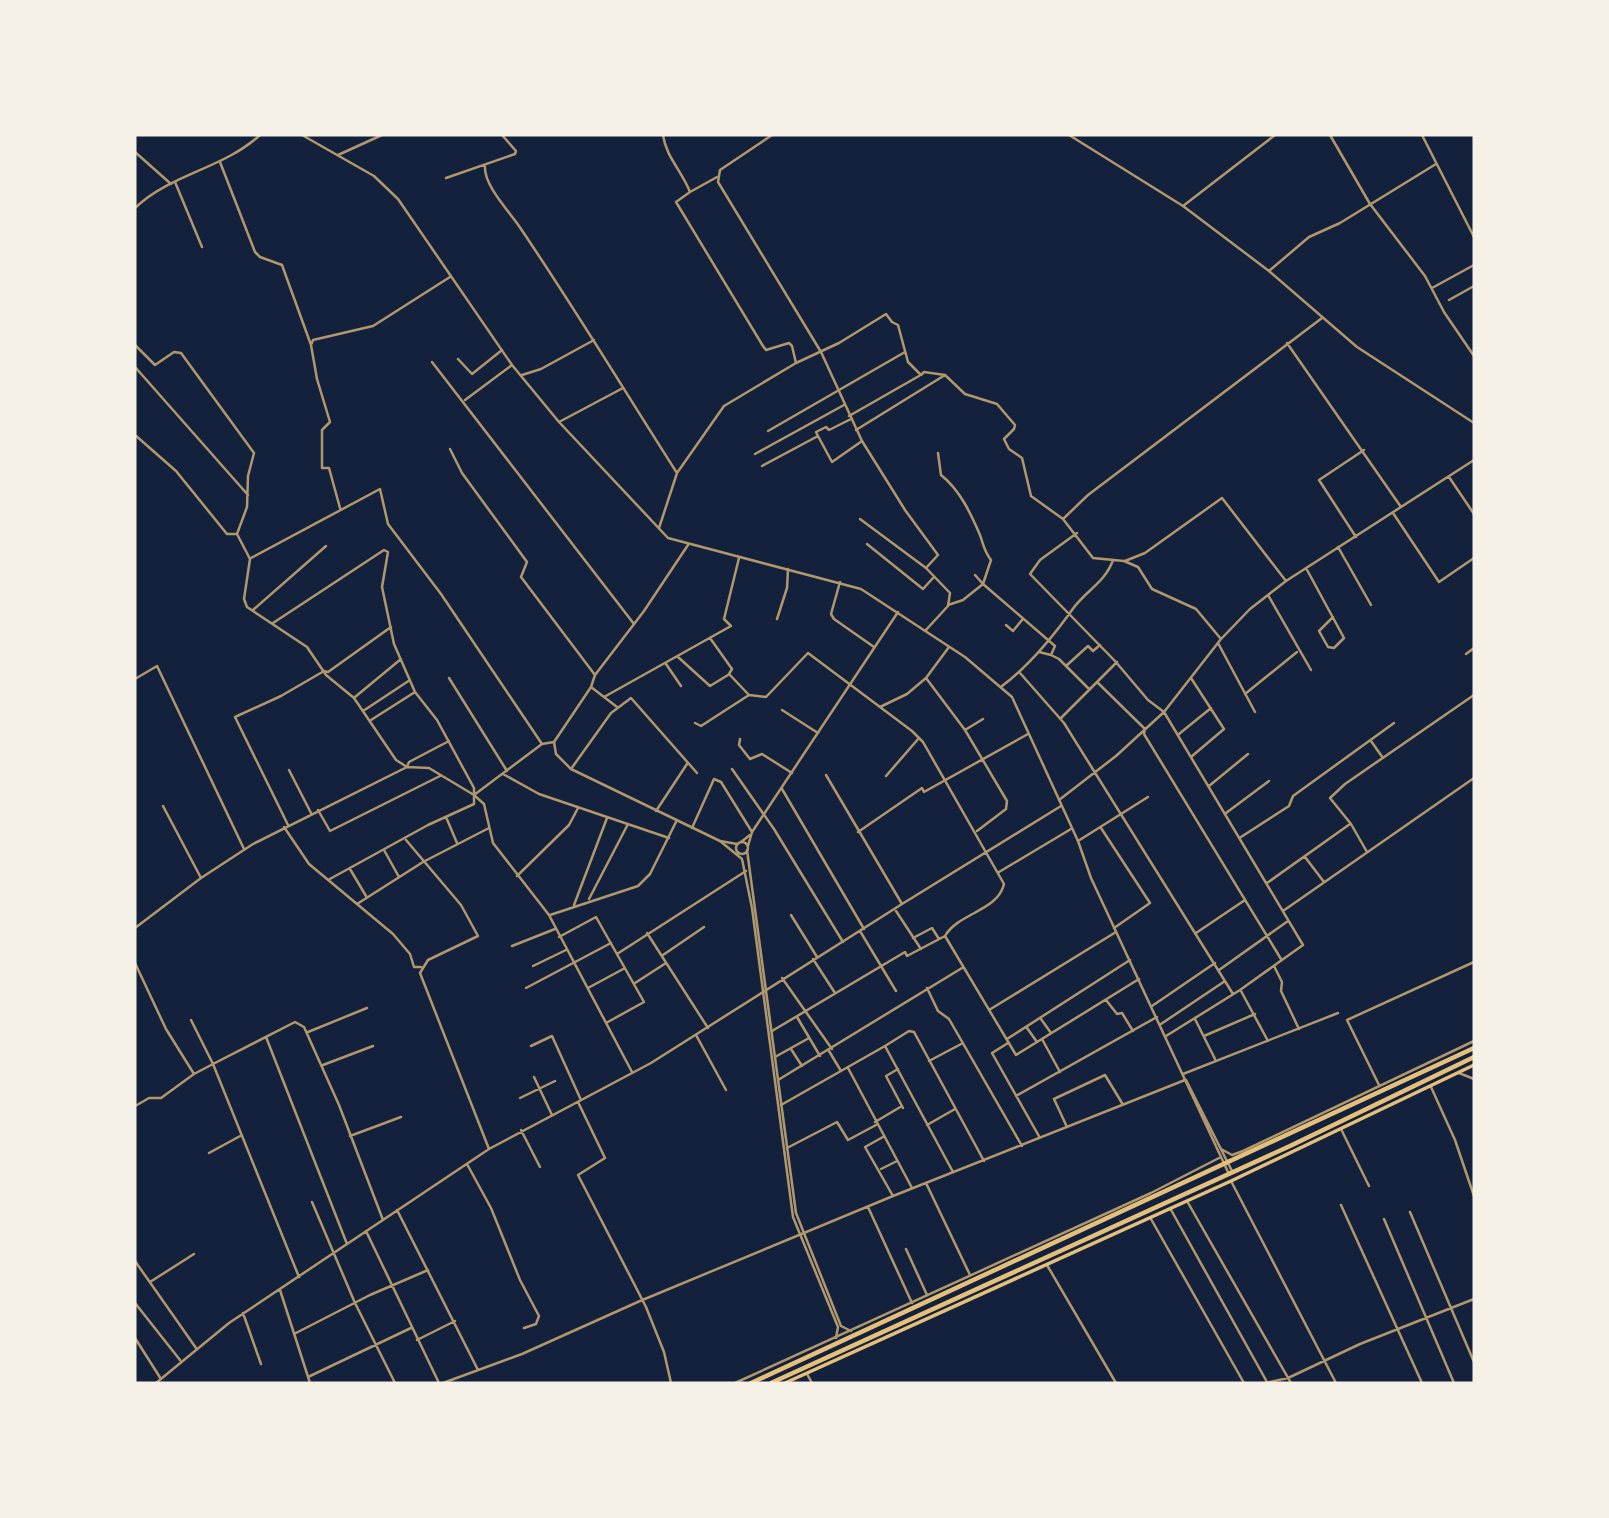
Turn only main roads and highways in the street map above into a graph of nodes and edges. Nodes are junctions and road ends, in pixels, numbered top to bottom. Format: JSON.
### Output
{"nodes":[{"id":1,"x":1474,"y":1048,"type":"edge"},
{"id":2,"x":1474,"y":1057,"type":"edge"},
{"id":3,"x":1474,"y":1065,"type":"edge"},
{"id":4,"x":1427,"y":1071,"type":"junction"},
{"id":5,"x":1430,"y":1079,"type":"junction"},
{"id":6,"x":1115,"y":1225,"type":"junction"},
{"id":7,"x":1124,"y":1228,"type":"junction"},
{"id":8,"x":992,"y":1281,"type":"junction"},
{"id":9,"x":1000,"y":1286,"type":"junction"},
{"id":10,"x":933,"y":1298,"type":"junction"},
{"id":11,"x":934,"y":1307,"type":"junction"},
{"id":12,"x":852,"y":1333,"type":"junction"},
{"id":13,"x":856,"y":1343,"type":"junction"},
{"id":14,"x":751,"y":1383,"type":"edge"},
{"id":15,"x":771,"y":1383,"type":"edge"},
{"id":16,"x":786,"y":1383,"type":"edge"}],
"edges":[{"from":1,"to":4,"type":"highway"},
{"from":2,"to":5,"type":"highway"},
{"from":3,"to":7,"type":"main road"},
{"from":4,"to":5,"type":"highway"},
{"from":4,"to":10,"type":"highway"},
{"from":5,"to":6,"type":"highway"},
{"from":6,"to":7,"type":"highway"},
{"from":6,"to":8,"type":"highway"},
{"from":7,"to":9,"type":"main road"},
{"from":8,"to":9,"type":"highway"},
{"from":8,"to":11,"type":"highway"},
{"from":9,"to":16,"type":"main road"},
{"from":10,"to":11,"type":"highway"},
{"from":10,"to":12,"type":"highway"},
{"from":11,"to":13,"type":"highway"},
{"from":12,"to":13,"type":"highway"},
{"from":12,"to":14,"type":"highway"},
{"from":13,"to":15,"type":"highway"}]}
